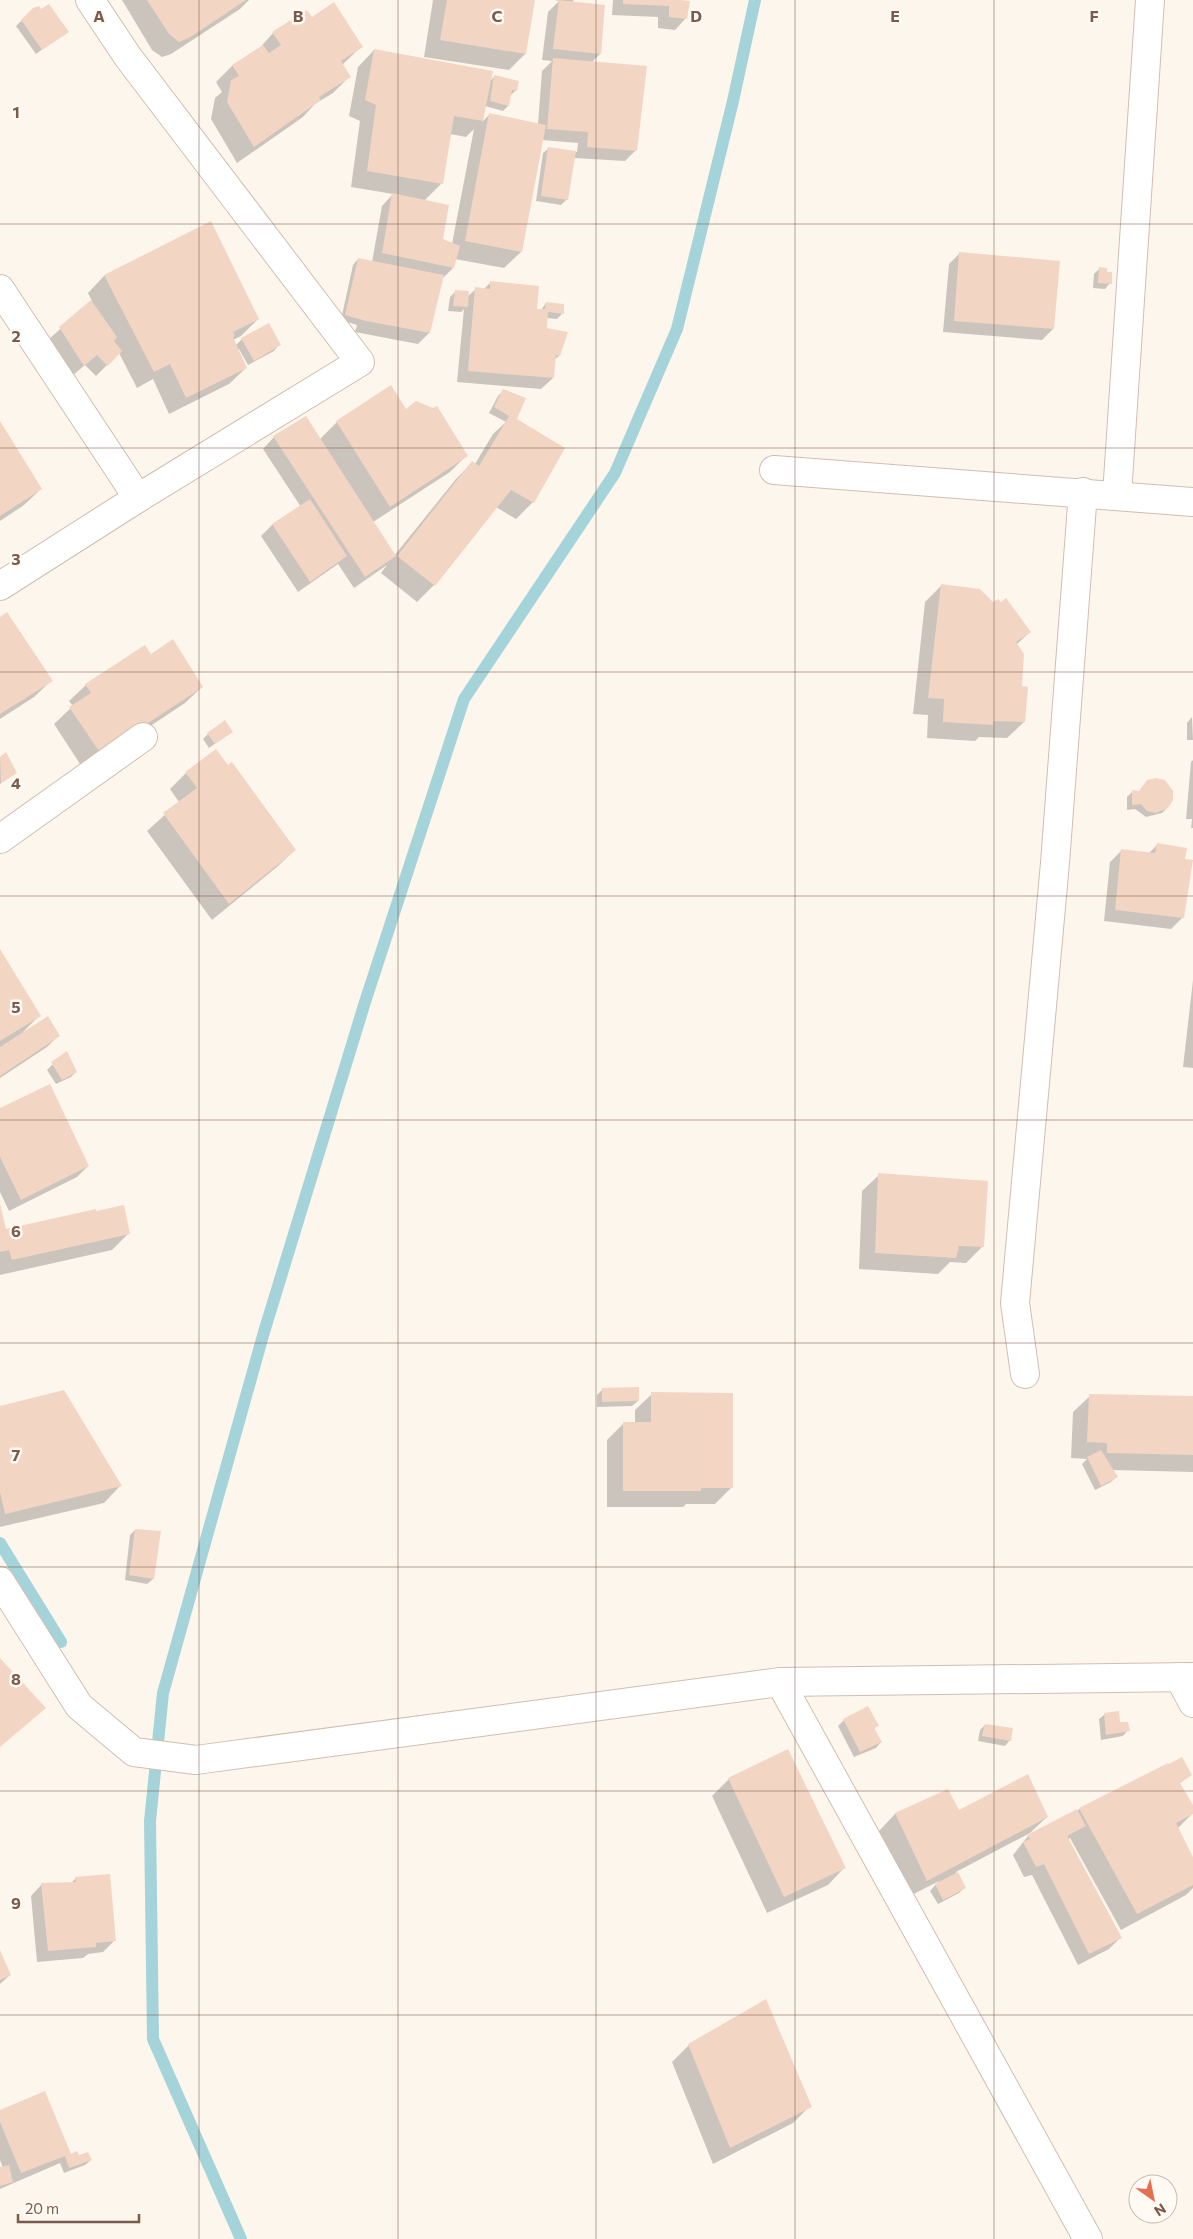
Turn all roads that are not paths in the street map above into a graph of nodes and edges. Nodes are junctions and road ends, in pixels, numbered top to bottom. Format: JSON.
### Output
{"nodes":[{"id":1,"x":90,"y":0,"type":"edge"},
{"id":2,"x":1150,"y":0,"type":"edge"},
{"id":3,"x":0,"y":289,"type":"edge"},
{"id":4,"x":774,"y":470,"type":"dead end"},
{"id":5,"x":1084,"y":492,"type":"junction"},
{"id":6,"x":1117,"y":496,"type":"junction"},
{"id":7,"x":138,"y":498,"type":"junction"},
{"id":8,"x":1193,"y":502,"type":"edge"},
{"id":9,"x":0,"y":586,"type":"edge"},
{"id":10,"x":143,"y":737,"type":"dead end"},
{"id":11,"x":0,"y":838,"type":"edge"},
{"id":12,"x":1025,"y":1374,"type":"dead end"},
{"id":13,"x":0,"y":1581,"type":"edge"},
{"id":14,"x":1186,"y":1677,"type":"edge"},
{"id":15,"x":780,"y":1682,"type":"junction"},
{"id":16,"x":1193,"y":1703,"type":"edge"},
{"id":17,"x":1088,"y":2239,"type":"edge"}],
"edges":[{"from":1,"to":7,"type":"street"},
{"from":2,"to":6,"type":"street"},
{"from":3,"to":7,"type":"street"},
{"from":4,"to":5,"type":"street"},
{"from":5,"to":6,"type":"street"},
{"from":5,"to":12,"type":"street"},
{"from":6,"to":8,"type":"street"},
{"from":7,"to":9,"type":"street"},
{"from":10,"to":11,"type":"street"},
{"from":13,"to":15,"type":"street"},
{"from":14,"to":15,"type":"street"},
{"from":14,"to":16,"type":"street"},
{"from":15,"to":17,"type":"street"}]}
